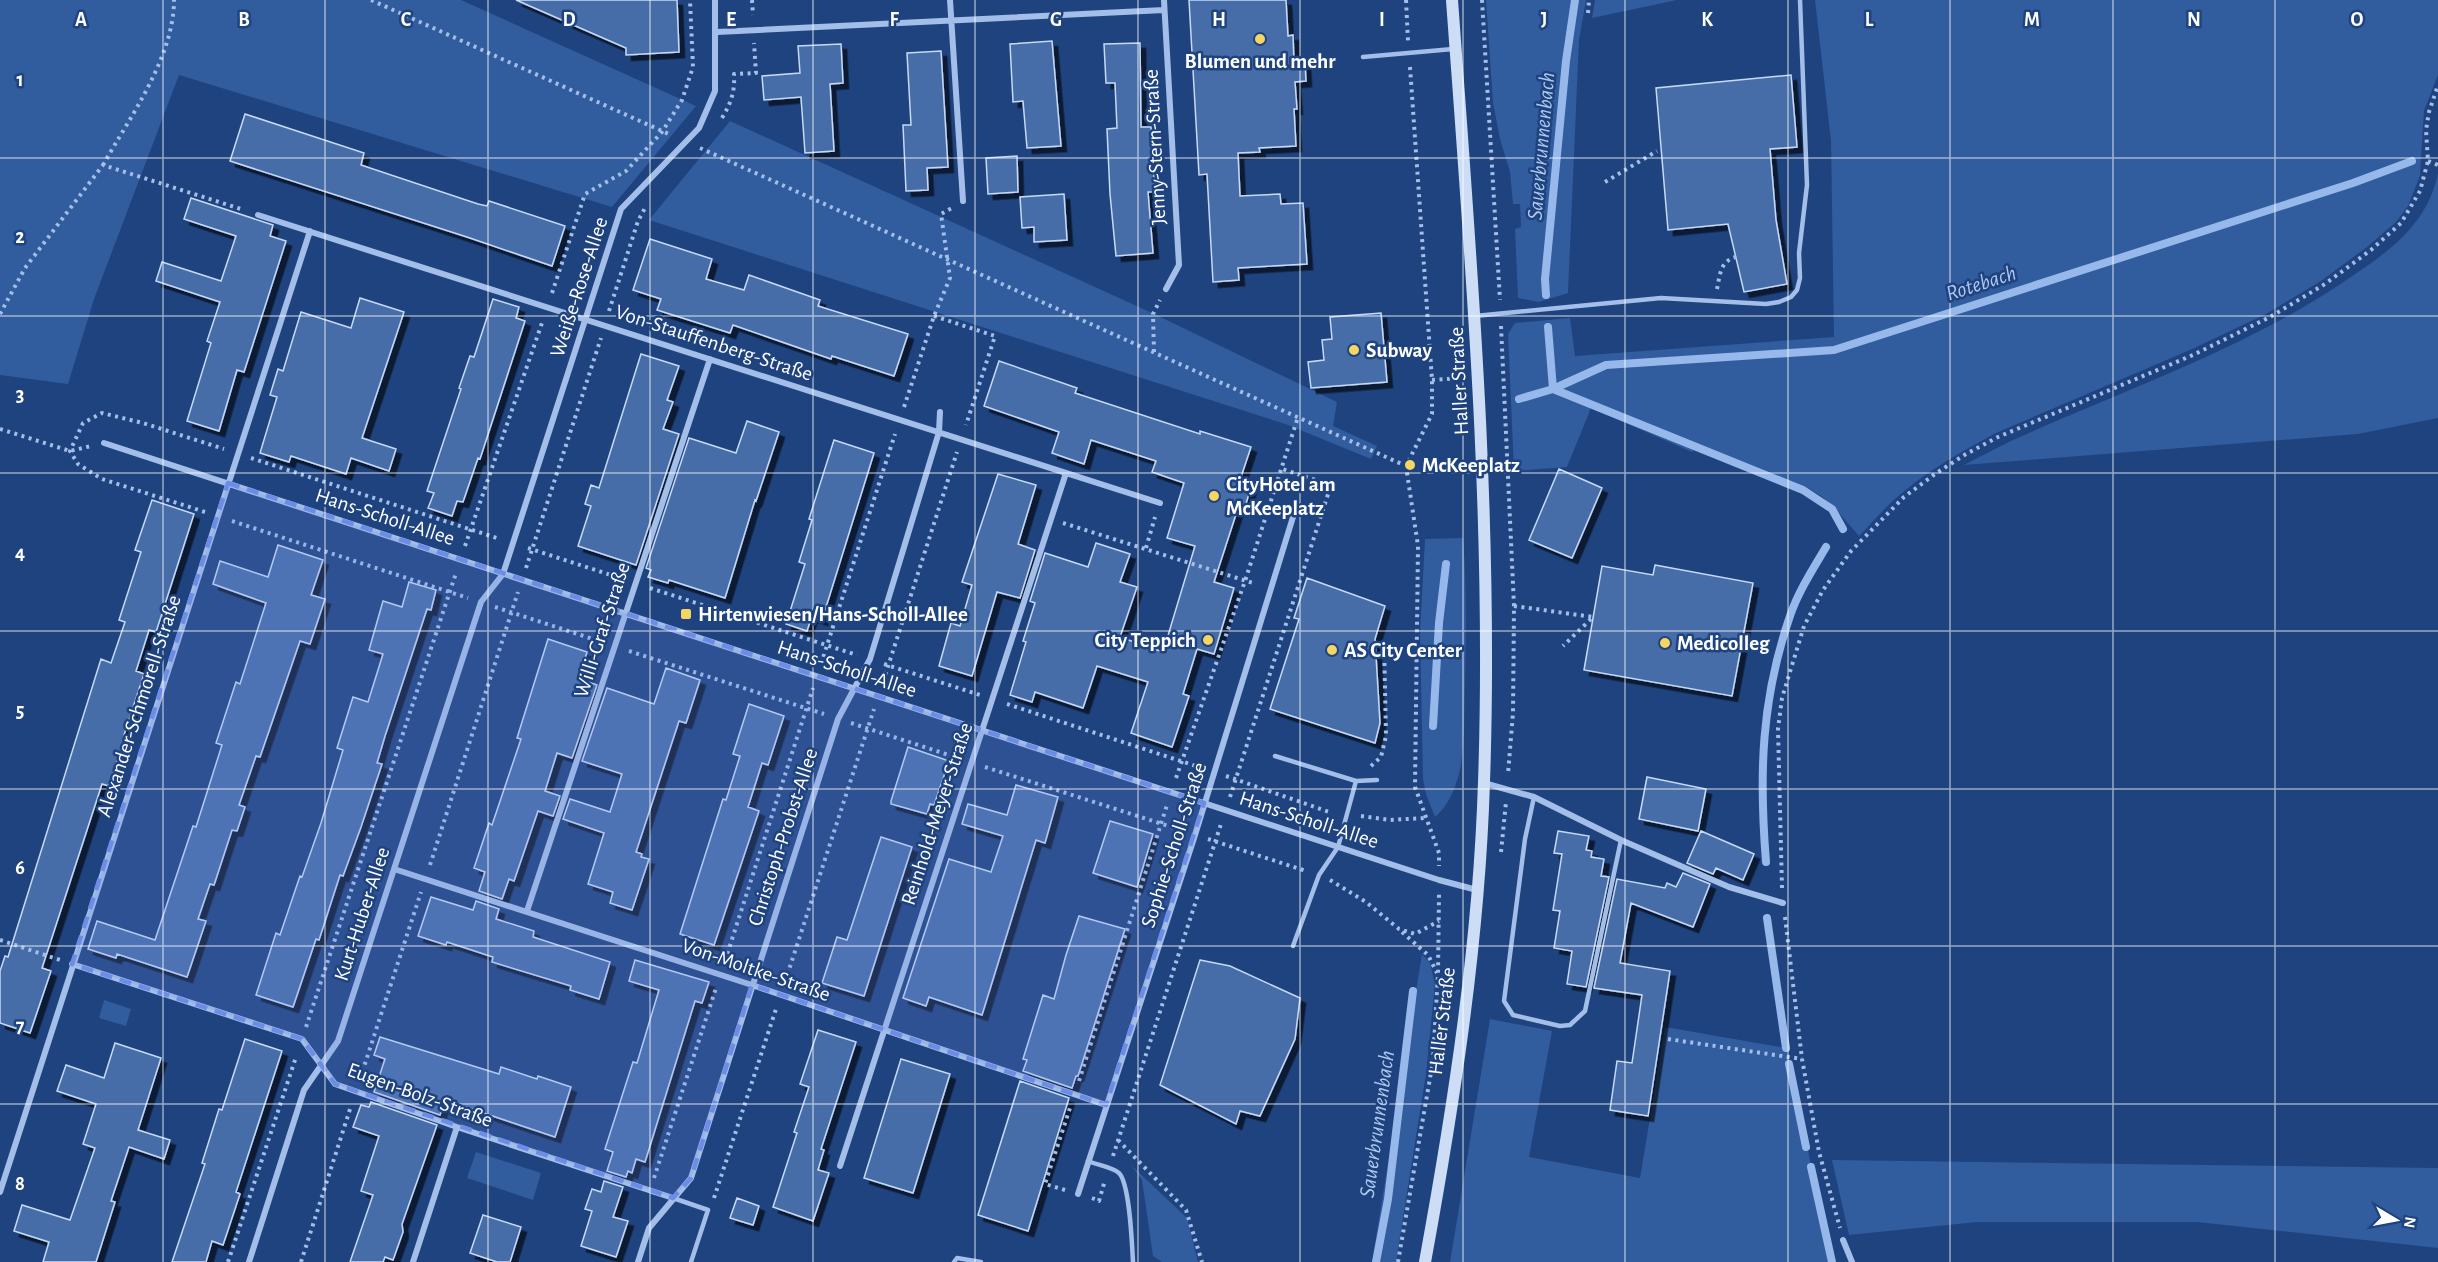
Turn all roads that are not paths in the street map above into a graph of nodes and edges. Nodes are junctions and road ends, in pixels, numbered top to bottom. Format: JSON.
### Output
{"nodes":[{"id":1,"x":715,"y":0,"type":"edge"},
{"id":2,"x":950,"y":0,"type":"edge"},
{"id":3,"x":1164,"y":0,"type":"edge"},
{"id":4,"x":1452,"y":0,"type":"edge"},
{"id":5,"x":1800,"y":0,"type":"edge"},
{"id":6,"x":1164,"y":10,"type":"junction"},
{"id":7,"x":952,"y":21,"type":"junction"},
{"id":8,"x":717,"y":32,"type":"junction"},
{"id":9,"x":1456,"y":48,"type":"junction"},
{"id":10,"x":1363,"y":57,"type":"dead end"},
{"id":11,"x":963,"y":201,"type":"road end"},
{"id":12,"x":258,"y":215,"type":"road end"},
{"id":13,"x":310,"y":231,"type":"junction"},
{"id":14,"x":1166,"y":290,"type":"road end"},
{"id":15,"x":1475,"y":316,"type":"junction"},
{"id":16,"x":585,"y":319,"type":"junction"},
{"id":17,"x":710,"y":359,"type":"junction"},
{"id":18,"x":940,"y":412,"type":"dead end"},
{"id":19,"x":939,"y":432,"type":"junction"},
{"id":20,"x":105,"y":443,"type":"road end"},
{"id":21,"x":1066,"y":473,"type":"junction"},
{"id":22,"x":228,"y":483,"type":"junction"},
{"id":23,"x":1160,"y":503,"type":"road end"},
{"id":24,"x":1297,"y":504,"type":"dead end"},
{"id":25,"x":503,"y":573,"type":"junction"},
{"id":26,"x":624,"y":613,"type":"junction"},
{"id":27,"x":854,"y":689,"type":"junction"},
{"id":28,"x":982,"y":730,"type":"junction"},
{"id":29,"x":1275,"y":756,"type":"dead end"},
{"id":30,"x":1377,"y":780,"type":"dead end"},
{"id":31,"x":1356,"y":781,"type":"junction"},
{"id":32,"x":1484,"y":783,"type":"junction"},
{"id":33,"x":1534,"y":797,"type":"junction"},
{"id":34,"x":1204,"y":803,"type":"junction"},
{"id":35,"x":1621,"y":840,"type":"junction"},
{"id":36,"x":1338,"y":847,"type":"junction"},
{"id":37,"x":394,"y":869,"type":"junction"},
{"id":38,"x":1477,"y":890,"type":"junction"},
{"id":39,"x":1783,"y":903,"type":"road end"},
{"id":40,"x":527,"y":911,"type":"junction"},
{"id":41,"x":1293,"y":946,"type":"dead end"},
{"id":42,"x":72,"y":964,"type":"junction"},
{"id":43,"x":752,"y":985,"type":"junction"},
{"id":44,"x":883,"y":1031,"type":"junction"},
{"id":45,"x":322,"y":1065,"type":"junction"},
{"id":46,"x":1106,"y":1105,"type":"junction"},
{"id":47,"x":457,"y":1127,"type":"junction"},
{"id":48,"x":1088,"y":1161,"type":"junction"},
{"id":49,"x":840,"y":1166,"type":"dead end"},
{"id":50,"x":0,"y":1192,"type":"edge"},
{"id":51,"x":1078,"y":1194,"type":"road end"},
{"id":52,"x":673,"y":1198,"type":"junction"},
{"id":53,"x":1843,"y":1240,"type":"road end"},
{"id":54,"x":249,"y":1262,"type":"edge"},
{"id":55,"x":413,"y":1262,"type":"edge"},
{"id":56,"x":638,"y":1262,"type":"edge"},
{"id":57,"x":691,"y":1262,"type":"edge"},
{"id":58,"x":954,"y":1262,"type":"edge"},
{"id":59,"x":981,"y":1262,"type":"edge"},
{"id":60,"x":1133,"y":1262,"type":"edge"},
{"id":61,"x":1425,"y":1262,"type":"edge"},
{"id":62,"x":1852,"y":1262,"type":"edge"}],
"edges":[{"from":1,"to":8,"type":"street","name":"Weiße-Rose-Allee"},
{"from":2,"to":7,"type":"street"},
{"from":3,"to":6,"type":"street","name":"Jenny-Stern-Straße"},
{"from":4,"to":9,"type":"main road","name":"Haller Straße"},
{"from":5,"to":15,"type":"lane"},
{"from":6,"to":7,"type":"street"},
{"from":6,"to":14,"type":"street","name":"Jenny-Stern-Straße"},
{"from":7,"to":8,"type":"street"},
{"from":7,"to":11,"type":"street"},
{"from":8,"to":16,"type":"street","name":"Weiße-Rose-Allee"},
{"from":9,"to":10,"type":"lane"},
{"from":9,"to":15,"type":"main road","name":"Haller Straße"},
{"from":12,"to":13,"type":"street","name":"Von-Stauffenberg-Straße"},
{"from":13,"to":16,"type":"street","name":"Von-Stauffenberg-Straße"},
{"from":13,"to":22,"type":"street","name":"Alexander-Schmorell-Straße"},
{"from":15,"to":32,"type":"main road","name":"Haller Straße"},
{"from":16,"to":17,"type":"street","name":"Von-Stauffenberg-Straße"},
{"from":16,"to":25,"type":"street","name":"Weiße-Rose-Allee"},
{"from":17,"to":19,"type":"street","name":"Von-Stauffenberg-Straße"},
{"from":17,"to":26,"type":"street","name":"Willi-Graf-Straße"},
{"from":18,"to":19,"type":"street","name":"Christoph-Probst-Allee"},
{"from":19,"to":21,"type":"street","name":"Von-Stauffenberg-Straße"},
{"from":19,"to":27,"type":"street","name":"Christoph-Probst-Allee"},
{"from":20,"to":22,"type":"street","name":"Hans-Scholl-Allee"},
{"from":21,"to":23,"type":"street","name":"Von-Stauffenberg-Straße"},
{"from":21,"to":28,"type":"street","name":"Reinhold-Meyer-Straße"},
{"from":22,"to":25,"type":"street","name":"Hans-Scholl-Allee"},
{"from":22,"to":42,"type":"street","name":"Alexander-Schmorell-Straße"},
{"from":24,"to":34,"type":"street","name":"Sophie-Scholl-Straße"},
{"from":25,"to":26,"type":"street","name":"Hans-Scholl-Allee"},
{"from":25,"to":37,"type":"street","name":"Kurt-Huber-Allee"},
{"from":26,"to":27,"type":"street","name":"Hans-Scholl-Allee"},
{"from":26,"to":40,"type":"street","name":"Willi-Graf-Straße"},
{"from":27,"to":28,"type":"street","name":"Hans-Scholl-Allee"},
{"from":27,"to":43,"type":"street","name":"Christoph-Probst-Allee"},
{"from":28,"to":34,"type":"street","name":"Hans-Scholl-Allee"},
{"from":28,"to":44,"type":"street","name":"Reinhold-Meyer-Straße"},
{"from":29,"to":31,"type":"lane"},
{"from":30,"to":31,"type":"lane"},
{"from":31,"to":36,"type":"lane"},
{"from":32,"to":33,"type":"street"},
{"from":32,"to":38,"type":"main road","name":"Haller Straße"},
{"from":33,"to":35,"type":"street"},
{"from":33,"to":35,"type":"lane"},
{"from":34,"to":36,"type":"street","name":"Hans-Scholl-Allee"},
{"from":34,"to":46,"type":"street","name":"Sophie-Scholl-Straße"},
{"from":35,"to":39,"type":"street"},
{"from":36,"to":38,"type":"street","name":"Hans-Scholl-Allee"},
{"from":36,"to":41,"type":"lane"},
{"from":37,"to":40,"type":"street","name":"Von-Moltke-Straße"},
{"from":37,"to":45,"type":"street","name":"Kurt-Huber-Allee"},
{"from":38,"to":61,"type":"main road","name":"Haller Straße"},
{"from":40,"to":43,"type":"street","name":"Von-Moltke-Straße"},
{"from":42,"to":45,"type":"street","name":"Eugen-Bolz-Straße"},
{"from":42,"to":50,"type":"street","name":"Alexander-Schmorell-Straße"},
{"from":43,"to":44,"type":"street","name":"Von-Moltke-Straße"},
{"from":43,"to":52,"type":"street","name":"Christoph-Probst-Allee"},
{"from":44,"to":46,"type":"street","name":"Von-Moltke-Straße"},
{"from":44,"to":49,"type":"street","name":"Reinhold-Meyer-Straße"},
{"from":45,"to":47,"type":"street","name":"Eugen-Bolz-Straße"},
{"from":45,"to":54,"type":"street","name":"Kurt-Huber-Allee"},
{"from":46,"to":48,"type":"street","name":"Sophie-Scholl-Straße"},
{"from":47,"to":52,"type":"street","name":"Eugen-Bolz-Straße"},
{"from":47,"to":55,"type":"street"},
{"from":48,"to":51,"type":"street","name":"Sophie-Scholl-Straße"},
{"from":48,"to":60,"type":"lane"},
{"from":52,"to":56,"type":"street","name":"Christoph-Probst-Allee"},
{"from":52,"to":57,"type":"lane"},
{"from":53,"to":62,"type":"street"},
{"from":58,"to":59,"type":"lane"}]}
